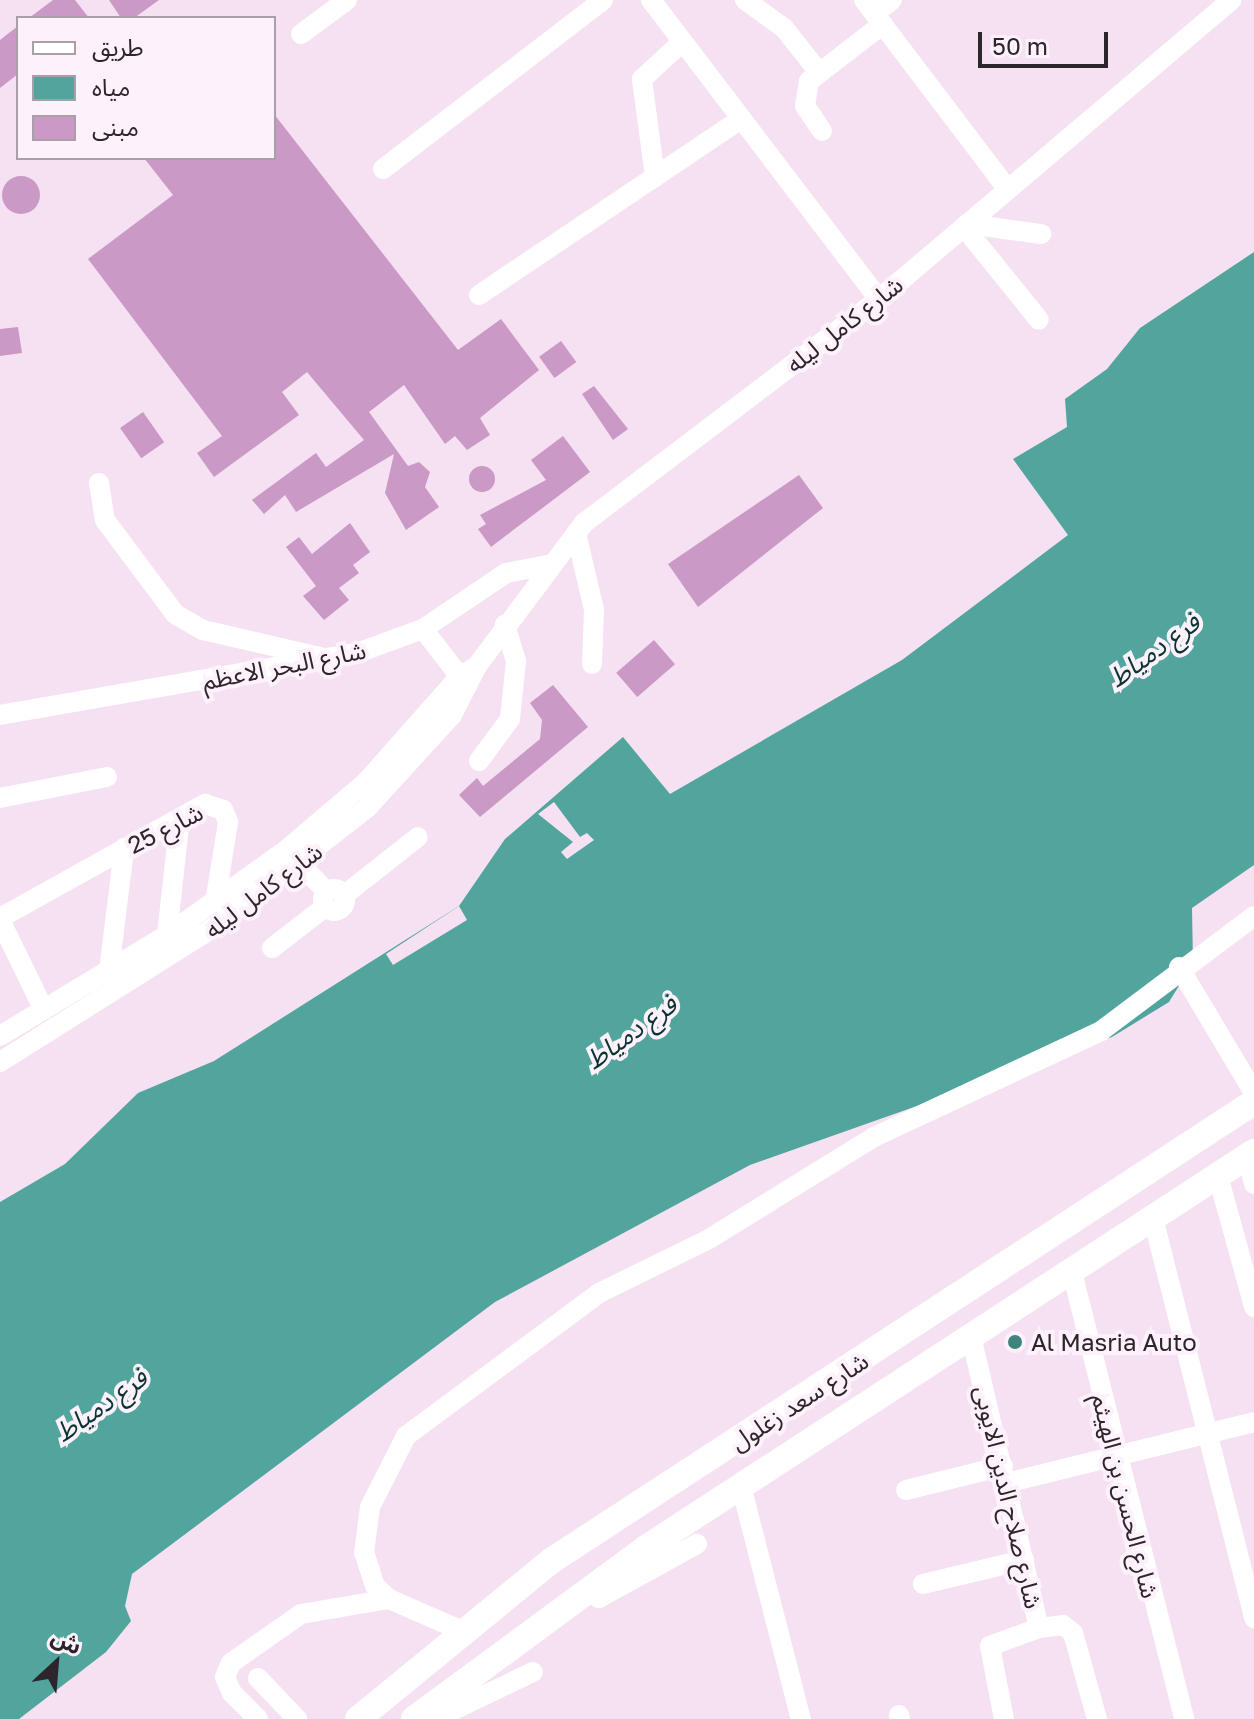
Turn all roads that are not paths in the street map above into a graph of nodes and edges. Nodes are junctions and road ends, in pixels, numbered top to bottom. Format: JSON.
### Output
{"nodes":[{"id":1,"x":347,"y":0,"type":"edge"},
{"id":2,"x":603,"y":0,"type":"edge"},
{"id":3,"x":745,"y":0,"type":"edge"},
{"id":4,"x":892,"y":0,"type":"edge"},
{"id":5,"x":1231,"y":0,"type":"edge"},
{"id":6,"x":659,"y":2,"type":"edge"},
{"id":7,"x":874,"y":13,"type":"edge"},
{"id":8,"x":301,"y":34,"type":"dead end"},
{"id":9,"x":682,"y":42,"type":"junction"},
{"id":10,"x":818,"y":71,"type":"junction"},
{"id":11,"x":741,"y":119,"type":"junction"},
{"id":12,"x":822,"y":131,"type":"dead end"},
{"id":13,"x":383,"y":169,"type":"dead end"},
{"id":14,"x":655,"y":177,"type":"junction"},
{"id":15,"x":1008,"y":190,"type":"junction"},
{"id":16,"x":966,"y":226,"type":"junction"},
{"id":17,"x":1041,"y":234,"type":"dead end"},
{"id":18,"x":479,"y":295,"type":"dead end"},
{"id":19,"x":879,"y":299,"type":"junction"},
{"id":20,"x":1039,"y":320,"type":"dead end"},
{"id":21,"x":99,"y":483,"type":"dead end"},
{"id":22,"x":576,"y":533,"type":"junction"},
{"id":23,"x":548,"y":565,"type":"junction"},
{"id":24,"x":505,"y":625,"type":"junction"},
{"id":25,"x":423,"y":629,"type":"junction"},
{"id":26,"x":330,"y":659,"type":"junction"},
{"id":27,"x":592,"y":664,"type":"dead end"},
{"id":28,"x":464,"y":683,"type":"junction"},
{"id":29,"x":0,"y":715,"type":"edge"},
{"id":30,"x":479,"y":761,"type":"dead end"},
{"id":31,"x":107,"y":777,"type":"dead end"},
{"id":32,"x":0,"y":798,"type":"edge"},
{"id":33,"x":180,"y":818,"type":"junction"},
{"id":34,"x":418,"y":837,"type":"dead end"},
{"id":35,"x":124,"y":848,"type":"junction"},
{"id":36,"x":293,"y":857,"type":"junction"},
{"id":37,"x":332,"y":898,"type":"junction"},
{"id":38,"x":215,"y":903,"type":"junction"},
{"id":39,"x":1254,"y":916,"type":"edge"},
{"id":40,"x":0,"y":919,"type":"edge"},
{"id":41,"x":211,"y":929,"type":"junction"},
{"id":42,"x":167,"y":935,"type":"junction"},
{"id":43,"x":272,"y":948,"type":"dead end"},
{"id":44,"x":1179,"y":967,"type":"junction"},
{"id":45,"x":109,"y":971,"type":"junction"},
{"id":46,"x":44,"y":1010,"type":"junction"},
{"id":47,"x":2,"y":1030,"type":"edge"},
{"id":48,"x":0,"y":1062,"type":"edge"},
{"id":49,"x":1254,"y":1093,"type":"edge"},
{"id":50,"x":1254,"y":1102,"type":"edge"},
{"id":51,"x":1250,"y":1154,"type":"edge"},
{"id":52,"x":1218,"y":1176,"type":"junction"},
{"id":53,"x":1254,"y":1184,"type":"edge"},
{"id":54,"x":1153,"y":1218,"type":"junction"},
{"id":55,"x":1249,"y":1270,"type":"edge"},
{"id":56,"x":1072,"y":1272,"type":"junction"},
{"id":57,"x":1254,"y":1307,"type":"edge"},
{"id":58,"x":971,"y":1336,"type":"junction"},
{"id":59,"x":891,"y":1342,"type":"junction"},
{"id":60,"x":845,"y":1372,"type":"junction"},
{"id":61,"x":890,"y":1388,"type":"junction"},
{"id":62,"x":1254,"y":1422,"type":"edge"},
{"id":63,"x":1209,"y":1434,"type":"junction"},
{"id":64,"x":1115,"y":1456,"type":"junction"},
{"id":65,"x":1005,"y":1475,"type":"junction"},
{"id":66,"x":741,"y":1486,"type":"junction"},
{"id":67,"x":906,"y":1490,"type":"dead end"},
{"id":68,"x":697,"y":1544,"type":"dead end"},
{"id":69,"x":1024,"y":1560,"type":"junction"},
{"id":70,"x":923,"y":1584,"type":"dead end"},
{"id":71,"x":591,"y":1588,"type":"junction"},
{"id":72,"x":389,"y":1599,"type":"junction"},
{"id":73,"x":1254,"y":1618,"type":"edge"},
{"id":74,"x":1039,"y":1628,"type":"junction"},
{"id":75,"x":460,"y":1630,"type":"junction"},
{"id":76,"x":533,"y":1672,"type":"dead end"},
{"id":77,"x":258,"y":1678,"type":"dead end"},
{"id":78,"x":432,"y":1714,"type":"edge"},
{"id":79,"x":258,"y":1719,"type":"edge"},
{"id":80,"x":297,"y":1719,"type":"edge"},
{"id":81,"x":358,"y":1719,"type":"edge"},
{"id":82,"x":801,"y":1719,"type":"edge"},
{"id":83,"x":1004,"y":1719,"type":"edge"},
{"id":84,"x":1097,"y":1719,"type":"edge"},
{"id":85,"x":1184,"y":1719,"type":"edge"}],
"edges":[{"from":1,"to":8,"type":"street"},
{"from":2,"to":13,"type":"street"},
{"from":3,"to":10,"type":"street"},
{"from":4,"to":7,"type":"street"},
{"from":5,"to":15,"type":"street","name":"شارع كامل ليله"},
{"from":6,"to":9,"type":"street"},
{"from":7,"to":10,"type":"street"},
{"from":7,"to":15,"type":"street"},
{"from":9,"to":11,"type":"street"},
{"from":9,"to":14,"type":"street"},
{"from":10,"to":12,"type":"street"},
{"from":11,"to":14,"type":"street"},
{"from":11,"to":19,"type":"street"},
{"from":14,"to":18,"type":"street"},
{"from":15,"to":16,"type":"street","name":"شارع كامل ليله"},
{"from":16,"to":17,"type":"street"},
{"from":16,"to":19,"type":"street","name":"شارع كامل ليله"},
{"from":16,"to":20,"type":"street"},
{"from":19,"to":22,"type":"street","name":"شارع كامل ليله"},
{"from":21,"to":26,"type":"street"},
{"from":22,"to":23,"type":"street","name":"شارع كامل ليله"},
{"from":22,"to":27,"type":"street"},
{"from":23,"to":24,"type":"street","name":"شارع كامل ليله"},
{"from":23,"to":25,"type":"street","name":"شارع البحر الاعظم"},
{"from":24,"to":28,"type":"street","name":"شارع كامل ليله"},
{"from":24,"to":30,"type":"street"},
{"from":25,"to":26,"type":"street","name":"شارع البحر الاعظم"},
{"from":25,"to":28,"type":"street"},
{"from":26,"to":29,"type":"street","name":"شارع البحر الاعظم"},
{"from":28,"to":36,"type":"street","name":"شارع كامل ليله"},
{"from":31,"to":32,"type":"street"},
{"from":33,"to":35,"type":"street","name":"شارع 25"},
{"from":33,"to":38,"type":"street","name":"شارع 25"},
{"from":33,"to":42,"type":"street"},
{"from":34,"to":37,"type":"street"},
{"from":35,"to":40,"type":"street","name":"شارع 25"},
{"from":35,"to":45,"type":"street"},
{"from":36,"to":37,"type":"street"},
{"from":36,"to":38,"type":"street","name":"شارع كامل ليله"},
{"from":36,"to":41,"type":"street","name":"شارع كامل ليله"},
{"from":37,"to":43,"type":"street"},
{"from":38,"to":41,"type":"street","name":"شارع 25"},
{"from":38,"to":42,"type":"street","name":"شارع كامل ليله"},
{"from":39,"to":44,"type":"street"},
{"from":40,"to":46,"type":"street"},
{"from":41,"to":48,"type":"street","name":"شارع كامل ليله"},
{"from":42,"to":45,"type":"street","name":"شارع كامل ليله"},
{"from":44,"to":49,"type":"street"},
{"from":44,"to":72,"type":"street"},
{"from":45,"to":46,"type":"street","name":"شارع كامل ليله"},
{"from":46,"to":47,"type":"street","name":"شارع كامل ليله"},
{"from":50,"to":59,"type":"main road","name":"شارع سعد زغلول"},
{"from":51,"to":52,"type":"main road","name":"شارع سعد زغلول"},
{"from":51,"to":53,"type":"street"},
{"from":52,"to":54,"type":"main road","name":"شارع سعد زغلول"},
{"from":52,"to":55,"type":"street"},
{"from":54,"to":56,"type":"main road","name":"شارع سعد زغلول"},
{"from":54,"to":63,"type":"street"},
{"from":55,"to":57,"type":"street"},
{"from":56,"to":58,"type":"main road","name":"شارع سعد زغلول"},
{"from":56,"to":64,"type":"street","name":"شارع الحسن بن الهيثم"},
{"from":58,"to":61,"type":"main road","name":"شارع سعد زغلول"},
{"from":58,"to":65,"type":"street","name":"شارع صلاح الدين الايوبى"},
{"from":59,"to":60,"type":"main road","name":"شارع سعد زغلول"},
{"from":59,"to":61,"type":"main road"},
{"from":60,"to":61,"type":"main road"},
{"from":60,"to":75,"type":"main road","name":"شارع سعد زغلول"},
{"from":61,"to":66,"type":"main road","name":"شارع سعد زغلول"},
{"from":62,"to":63,"type":"street"},
{"from":63,"to":64,"type":"street"},
{"from":63,"to":73,"type":"street"},
{"from":64,"to":65,"type":"street"},
{"from":64,"to":85,"type":"street","name":"شارع الحسن بن الهيثم"},
{"from":65,"to":67,"type":"street"},
{"from":65,"to":69,"type":"street","name":"شارع صلاح الدين الايوبى"},
{"from":66,"to":71,"type":"main road","name":"شارع سعد زغلول"},
{"from":66,"to":82,"type":"street"},
{"from":68,"to":71,"type":"street"},
{"from":69,"to":70,"type":"street"},
{"from":69,"to":74,"type":"street","name":"شارع صلاح الدين الايوبى"},
{"from":71,"to":78,"type":"main road","name":"شارع سعد زغلول"},
{"from":72,"to":75,"type":"street"},
{"from":72,"to":79,"type":"street"},
{"from":74,"to":83,"type":"street"},
{"from":74,"to":84,"type":"street","name":"شارع صلاح الدين الايوبى"},
{"from":75,"to":81,"type":"main road","name":"شارع سعد زغلول"},
{"from":76,"to":78,"type":"street"},
{"from":77,"to":80,"type":"street"}]}
